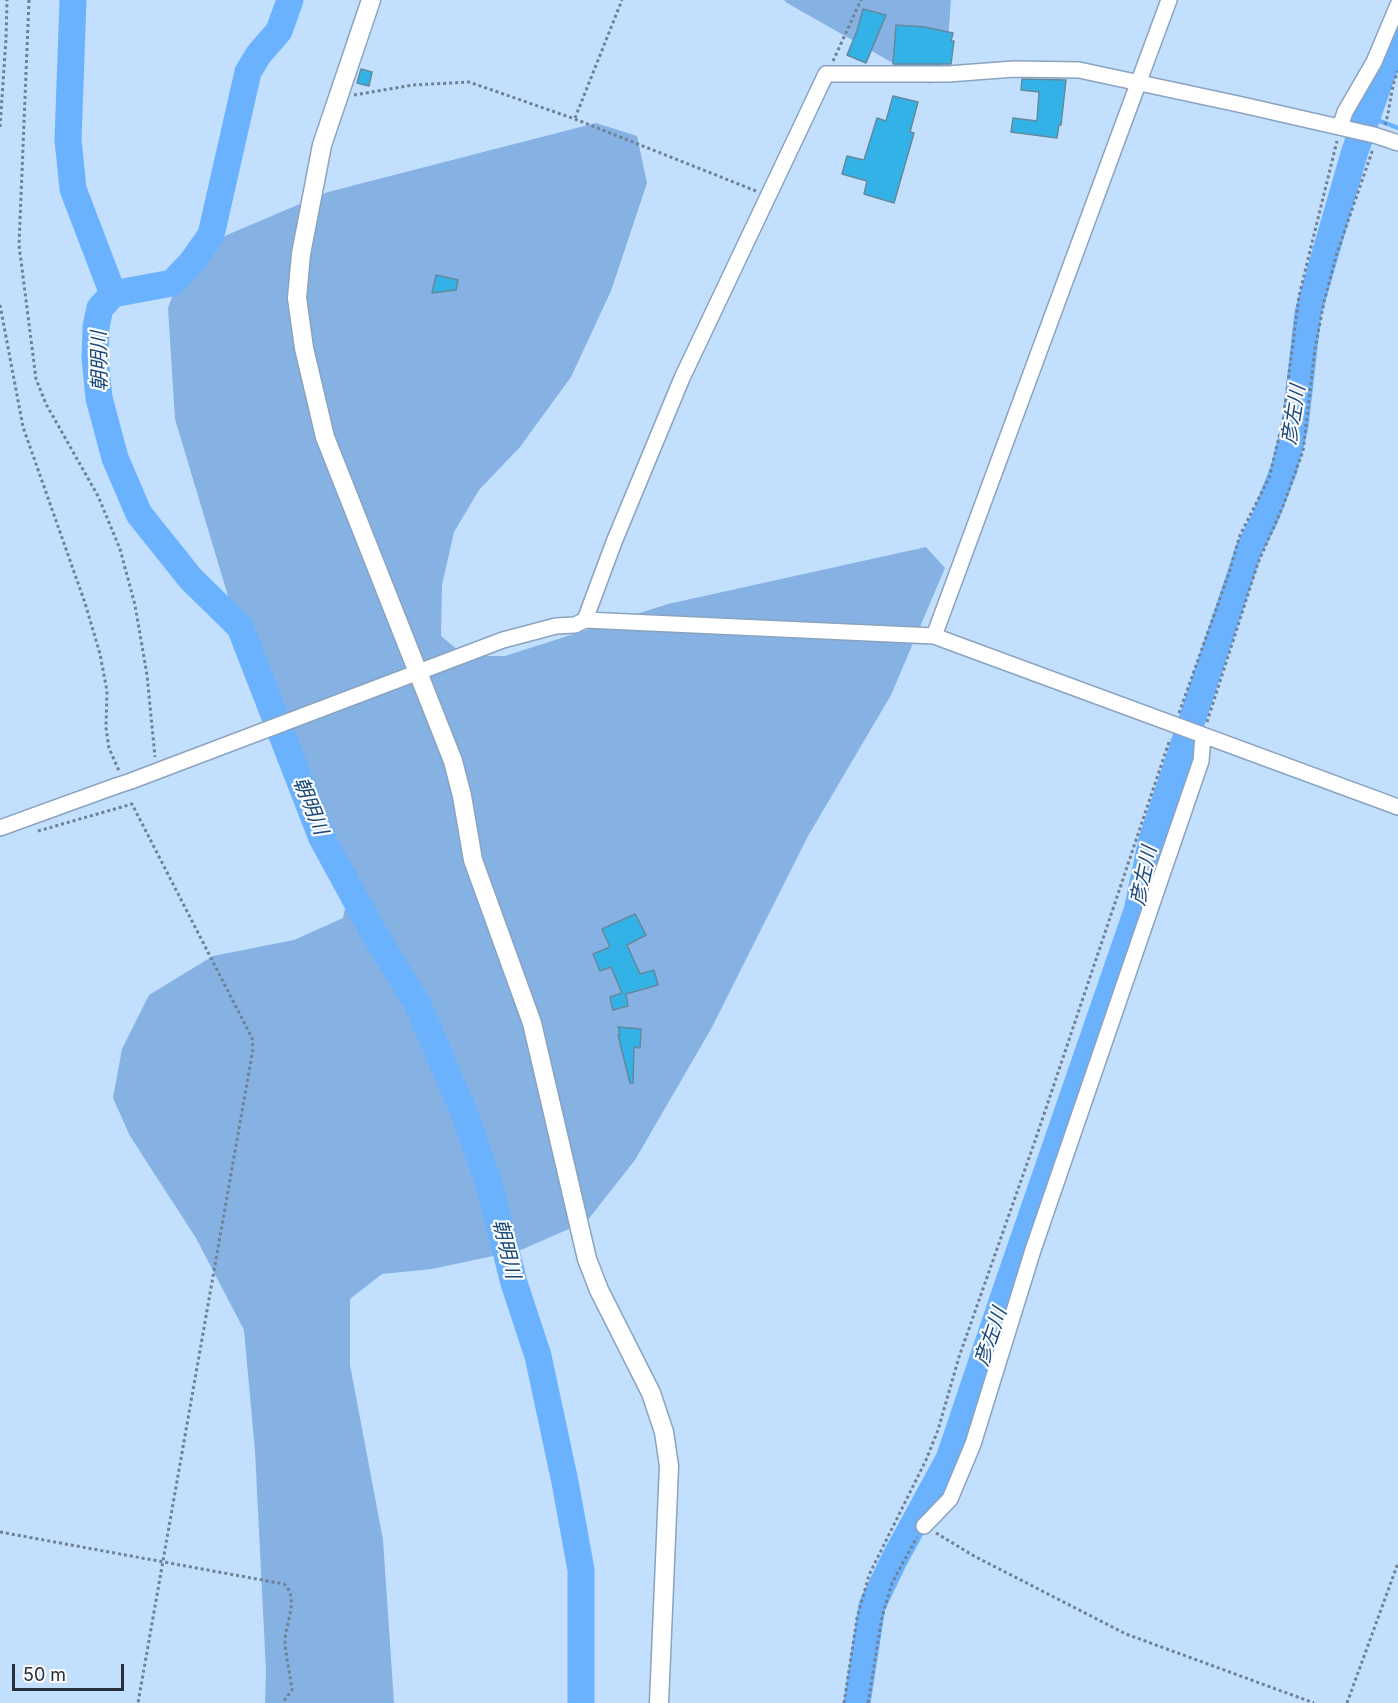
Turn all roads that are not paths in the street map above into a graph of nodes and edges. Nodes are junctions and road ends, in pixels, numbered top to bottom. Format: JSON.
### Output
{"nodes":[{"id":1,"x":371,"y":0,"type":"edge"},
{"id":2,"x":1169,"y":0,"type":"edge"},
{"id":3,"x":1398,"y":5,"type":"edge"},
{"id":4,"x":1138,"y":82,"type":"junction"},
{"id":5,"x":1345,"y":129,"type":"junction"},
{"id":6,"x":1398,"y":143,"type":"edge"},
{"id":7,"x":585,"y":620,"type":"junction"},
{"id":8,"x":933,"y":636,"type":"junction"},
{"id":9,"x":416,"y":672,"type":"junction"},
{"id":10,"x":1201,"y":735,"type":"junction"},
{"id":11,"x":1398,"y":807,"type":"edge"},
{"id":12,"x":0,"y":828,"type":"edge"},
{"id":13,"x":924,"y":1526,"type":"road end"},
{"id":14,"x":658,"y":1703,"type":"edge"}],
"edges":[{"from":1,"to":9,"type":"street"},
{"from":2,"to":4,"type":"street"},
{"from":3,"to":5,"type":"street"},
{"from":4,"to":5,"type":"street"},
{"from":4,"to":7,"type":"street"},
{"from":4,"to":8,"type":"street"},
{"from":5,"to":6,"type":"street"},
{"from":7,"to":8,"type":"street"},
{"from":7,"to":9,"type":"street"},
{"from":8,"to":10,"type":"street"},
{"from":9,"to":12,"type":"street"},
{"from":9,"to":14,"type":"street"},
{"from":10,"to":11,"type":"street"},
{"from":10,"to":13,"type":"street"}]}
